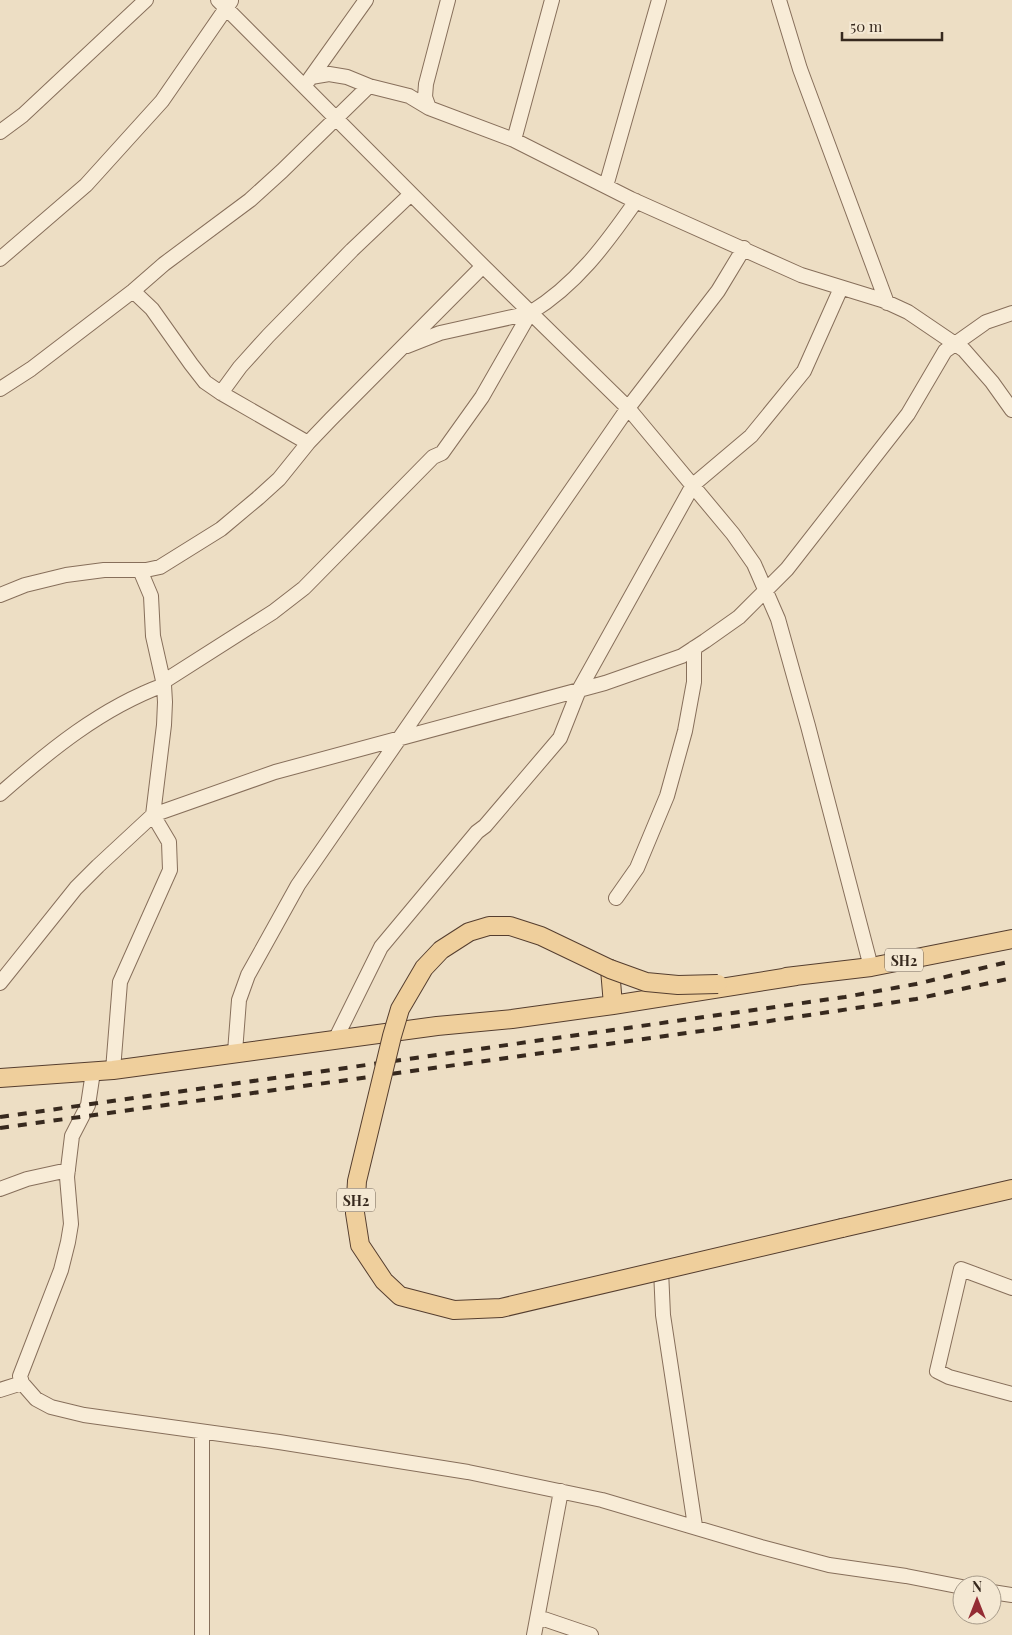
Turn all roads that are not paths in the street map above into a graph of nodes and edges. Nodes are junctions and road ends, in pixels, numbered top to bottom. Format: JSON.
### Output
{"nodes":[{"id":1,"x":146,"y":0,"type":"edge"},
{"id":2,"x":366,"y":0,"type":"edge"},
{"id":3,"x":448,"y":0,"type":"edge"},
{"id":4,"x":552,"y":0,"type":"edge"},
{"id":5,"x":659,"y":0,"type":"edge"},
{"id":6,"x":780,"y":0,"type":"edge"},
{"id":7,"x":225,"y":3,"type":"edge"},
{"id":8,"x":307,"y":82,"type":"junction"},
{"id":9,"x":369,"y":86,"type":"junction"},
{"id":10,"x":429,"y":108,"type":"junction"},
{"id":11,"x":334,"y":118,"type":"junction"},
{"id":12,"x":0,"y":132,"type":"edge"},
{"id":13,"x":514,"y":140,"type":"junction"},
{"id":14,"x":606,"y":186,"type":"junction"},
{"id":15,"x":411,"y":194,"type":"junction"},
{"id":16,"x":636,"y":201,"type":"junction"},
{"id":17,"x":744,"y":248,"type":"junction"},
{"id":18,"x":0,"y":259,"type":"edge"},
{"id":19,"x":483,"y":266,"type":"junction"},
{"id":20,"x":840,"y":288,"type":"junction"},
{"id":21,"x":133,"y":291,"type":"junction"},
{"id":22,"x":887,"y":303,"type":"junction"},
{"id":23,"x":530,"y":313,"type":"junction"},
{"id":24,"x":1012,"y":313,"type":"edge"},
{"id":25,"x":955,"y":343,"type":"junction"},
{"id":26,"x":402,"y":348,"type":"junction"},
{"id":27,"x":0,"y":389,"type":"edge"},
{"id":28,"x":221,"y":393,"type":"junction"},
{"id":29,"x":628,"y":408,"type":"junction"},
{"id":30,"x":1012,"y":410,"type":"edge"},
{"id":31,"x":308,"y":443,"type":"junction"},
{"id":32,"x":693,"y":485,"type":"junction"},
{"id":33,"x":140,"y":570,"type":"junction"},
{"id":34,"x":766,"y":590,"type":"junction"},
{"id":35,"x":0,"y":594,"type":"edge"},
{"id":36,"x":694,"y":648,"type":"junction"},
{"id":37,"x":164,"y":683,"type":"junction"},
{"id":38,"x":579,"y":690,"type":"junction"},
{"id":39,"x":399,"y":738,"type":"junction"},
{"id":40,"x":0,"y":794,"type":"edge"},
{"id":41,"x":153,"y":815,"type":"junction"},
{"id":42,"x":616,"y":898,"type":"dead end"},
{"id":43,"x":1012,"y":939,"type":"edge"},
{"id":44,"x":871,"y":967,"type":"junction"},
{"id":45,"x":610,"y":969,"type":"junction"},
{"id":46,"x":796,"y":976,"type":"junction"},
{"id":47,"x":0,"y":983,"type":"edge"},
{"id":48,"x":613,"y":1005,"type":"junction"},
{"id":49,"x":335,"y":1040,"type":"junction"},
{"id":50,"x":235,"y":1052,"type":"junction"},
{"id":51,"x":113,"y":1070,"type":"junction"},
{"id":52,"x":93,"y":1072,"type":"junction"},
{"id":53,"x":0,"y":1078,"type":"edge"},
{"id":54,"x":68,"y":1170,"type":"junction"},
{"id":55,"x":1012,"y":1189,"type":"edge"},
{"id":56,"x":0,"y":1190,"type":"edge"},
{"id":57,"x":661,"y":1270,"type":"junction"},
{"id":58,"x":1012,"y":1288,"type":"edge"},
{"id":59,"x":22,"y":1383,"type":"junction"},
{"id":60,"x":0,"y":1390,"type":"edge"},
{"id":61,"x":1012,"y":1394,"type":"edge"},
{"id":62,"x":202,"y":1432,"type":"junction"},
{"id":63,"x":561,"y":1491,"type":"junction"},
{"id":64,"x":694,"y":1526,"type":"junction"},
{"id":65,"x":952,"y":1585,"type":"edge"},
{"id":66,"x":538,"y":1618,"type":"junction"},
{"id":67,"x":202,"y":1635,"type":"edge"},
{"id":68,"x":534,"y":1635,"type":"edge"},
{"id":69,"x":591,"y":1635,"type":"edge"}],
"edges":[{"from":1,"to":12,"type":"street"},
{"from":2,"to":8,"type":"street"},
{"from":3,"to":10,"type":"street"},
{"from":4,"to":13,"type":"street"},
{"from":5,"to":14,"type":"street"},
{"from":6,"to":22,"type":"street"},
{"from":7,"to":8,"type":"street"},
{"from":7,"to":18,"type":"street"},
{"from":8,"to":9,"type":"street"},
{"from":8,"to":11,"type":"street"},
{"from":9,"to":10,"type":"street"},
{"from":9,"to":11,"type":"street"},
{"from":10,"to":13,"type":"street"},
{"from":11,"to":15,"type":"street"},
{"from":11,"to":21,"type":"street"},
{"from":13,"to":14,"type":"street"},
{"from":14,"to":16,"type":"street"},
{"from":15,"to":19,"type":"street"},
{"from":15,"to":28,"type":"street"},
{"from":16,"to":17,"type":"street"},
{"from":16,"to":23,"type":"street"},
{"from":17,"to":20,"type":"street"},
{"from":17,"to":29,"type":"street"},
{"from":19,"to":23,"type":"street"},
{"from":19,"to":26,"type":"street"},
{"from":20,"to":22,"type":"street"},
{"from":20,"to":32,"type":"street"},
{"from":21,"to":27,"type":"street"},
{"from":21,"to":28,"type":"street"},
{"from":22,"to":25,"type":"street"},
{"from":23,"to":26,"type":"street"},
{"from":23,"to":29,"type":"street"},
{"from":23,"to":37,"type":"street"},
{"from":24,"to":25,"type":"street"},
{"from":25,"to":30,"type":"street"},
{"from":25,"to":34,"type":"street"},
{"from":26,"to":31,"type":"street"},
{"from":28,"to":31,"type":"street"},
{"from":29,"to":32,"type":"street"},
{"from":29,"to":39,"type":"street"},
{"from":31,"to":33,"type":"street"},
{"from":32,"to":34,"type":"street"},
{"from":32,"to":38,"type":"street"},
{"from":33,"to":35,"type":"street"},
{"from":33,"to":37,"type":"street"},
{"from":34,"to":36,"type":"street"},
{"from":34,"to":44,"type":"street"},
{"from":36,"to":38,"type":"street"},
{"from":36,"to":42,"type":"street"},
{"from":37,"to":40,"type":"street"},
{"from":37,"to":41,"type":"street"},
{"from":38,"to":39,"type":"street"},
{"from":38,"to":49,"type":"street"},
{"from":39,"to":41,"type":"street"},
{"from":39,"to":50,"type":"street"},
{"from":41,"to":47,"type":"street"},
{"from":41,"to":51,"type":"street"},
{"from":43,"to":44,"type":"main road","number":"SH2"},
{"from":44,"to":46,"type":"main road","number":"SH2"},
{"from":45,"to":46,"type":"main road","number":"SH2","bridge":true},
{"from":45,"to":48,"type":"main road"},
{"from":45,"to":57,"type":"main road","number":"SH2","bridge":true},
{"from":46,"to":48,"type":"main road"},
{"from":48,"to":49,"type":"main road"},
{"from":49,"to":50,"type":"main road"},
{"from":50,"to":51,"type":"main road"},
{"from":51,"to":52,"type":"main road"},
{"from":52,"to":53,"type":"main road"},
{"from":52,"to":54,"type":"street"},
{"from":54,"to":56,"type":"street"},
{"from":54,"to":59,"type":"street"},
{"from":55,"to":57,"type":"main road","number":"SH2","bridge":true},
{"from":57,"to":64,"type":"street"},
{"from":58,"to":61,"type":"street"},
{"from":59,"to":60,"type":"street"},
{"from":59,"to":62,"type":"street"},
{"from":62,"to":63,"type":"street"},
{"from":62,"to":67,"type":"street"},
{"from":63,"to":64,"type":"street"},
{"from":63,"to":66,"type":"street"},
{"from":64,"to":65,"type":"street"},
{"from":66,"to":68,"type":"street"},
{"from":66,"to":69,"type":"street"}]}
